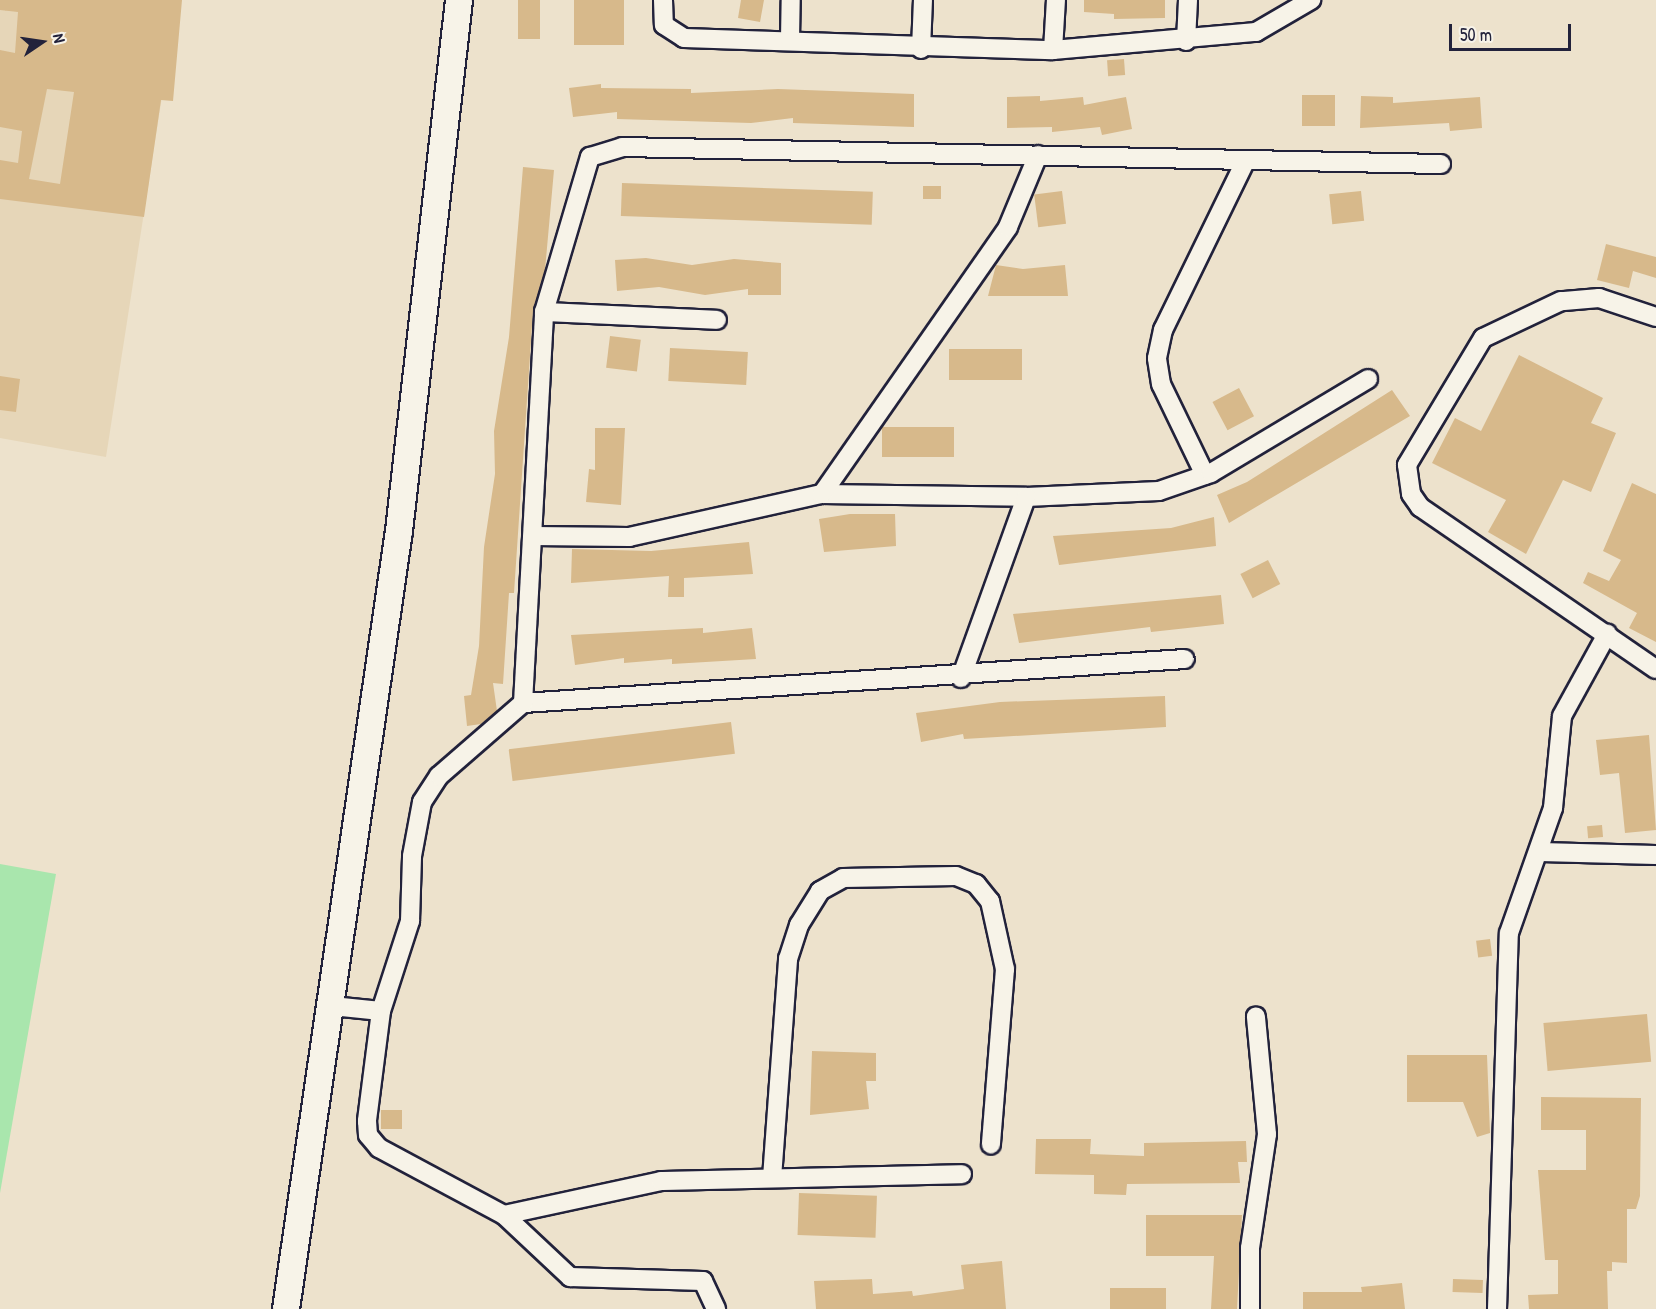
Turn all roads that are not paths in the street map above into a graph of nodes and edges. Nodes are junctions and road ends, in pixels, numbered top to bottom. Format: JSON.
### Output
{"nodes":[{"id":1,"x":459,"y":0,"type":"edge"},
{"id":2,"x":663,"y":0,"type":"edge"},
{"id":3,"x":791,"y":0,"type":"edge"},
{"id":4,"x":923,"y":0,"type":"edge"},
{"id":5,"x":1056,"y":0,"type":"edge"},
{"id":6,"x":1188,"y":0,"type":"edge"},
{"id":7,"x":1311,"y":0,"type":"edge"},
{"id":8,"x":790,"y":39,"type":"junction"},
{"id":9,"x":1186,"y":41,"type":"junction"},
{"id":10,"x":921,"y":49,"type":"junction"},
{"id":11,"x":1053,"y":50,"type":"junction"},
{"id":12,"x":1038,"y":155,"type":"junction"},
{"id":13,"x":1246,"y":160,"type":"junction"},
{"id":14,"x":1441,"y":164,"type":"dead end"},
{"id":15,"x":544,"y":312,"type":"junction"},
{"id":16,"x":1656,"y":317,"type":"edge"},
{"id":17,"x":717,"y":320,"type":"dead end"},
{"id":18,"x":1368,"y":379,"type":"dead end"},
{"id":19,"x":1206,"y":476,"type":"junction"},
{"id":20,"x":822,"y":494,"type":"junction"},
{"id":21,"x":1026,"y":497,"type":"junction"},
{"id":22,"x":533,"y":536,"type":"junction"},
{"id":23,"x":1607,"y":634,"type":"junction"},
{"id":24,"x":1185,"y":659,"type":"dead end"},
{"id":25,"x":1656,"y":669,"type":"edge"},
{"id":26,"x":961,"y":678,"type":"junction"},
{"id":27,"x":523,"y":703,"type":"junction"},
{"id":28,"x":1540,"y":852,"type":"junction"},
{"id":29,"x":1656,"y":855,"type":"edge"},
{"id":30,"x":332,"y":1006,"type":"junction"},
{"id":31,"x":381,"y":1011,"type":"junction"},
{"id":32,"x":1256,"y":1017,"type":"dead end"},
{"id":33,"x":991,"y":1144,"type":"dead end"},
{"id":34,"x":962,"y":1174,"type":"dead end"},
{"id":35,"x":772,"y":1178,"type":"junction"},
{"id":36,"x":504,"y":1215,"type":"junction"},
{"id":37,"x":286,"y":1309,"type":"edge"},
{"id":38,"x":716,"y":1309,"type":"edge"},
{"id":39,"x":1250,"y":1309,"type":"edge"},
{"id":40,"x":1497,"y":1309,"type":"edge"}],
"edges":[{"from":1,"to":30,"type":"main road"},
{"from":2,"to":8,"type":"street"},
{"from":3,"to":8,"type":"street"},
{"from":4,"to":10,"type":"street"},
{"from":5,"to":11,"type":"street"},
{"from":6,"to":9,"type":"street"},
{"from":7,"to":9,"type":"street"},
{"from":8,"to":10,"type":"street"},
{"from":9,"to":11,"type":"street"},
{"from":10,"to":11,"type":"street"},
{"from":12,"to":13,"type":"street"},
{"from":12,"to":15,"type":"street"},
{"from":12,"to":20,"type":"street"},
{"from":13,"to":14,"type":"street"},
{"from":13,"to":19,"type":"street"},
{"from":15,"to":17,"type":"street"},
{"from":15,"to":22,"type":"street"},
{"from":16,"to":23,"type":"street"},
{"from":18,"to":19,"type":"street"},
{"from":19,"to":21,"type":"street"},
{"from":20,"to":21,"type":"street"},
{"from":20,"to":22,"type":"street"},
{"from":21,"to":26,"type":"street"},
{"from":22,"to":27,"type":"street"},
{"from":23,"to":25,"type":"street"},
{"from":23,"to":28,"type":"street"},
{"from":24,"to":26,"type":"street"},
{"from":26,"to":27,"type":"street"},
{"from":27,"to":31,"type":"street"},
{"from":28,"to":29,"type":"street"},
{"from":28,"to":40,"type":"street"},
{"from":30,"to":31,"type":"street"},
{"from":30,"to":37,"type":"main road"},
{"from":31,"to":36,"type":"street"},
{"from":32,"to":39,"type":"street"},
{"from":33,"to":35,"type":"street"},
{"from":34,"to":35,"type":"street"},
{"from":35,"to":36,"type":"street"},
{"from":36,"to":38,"type":"street"}]}
